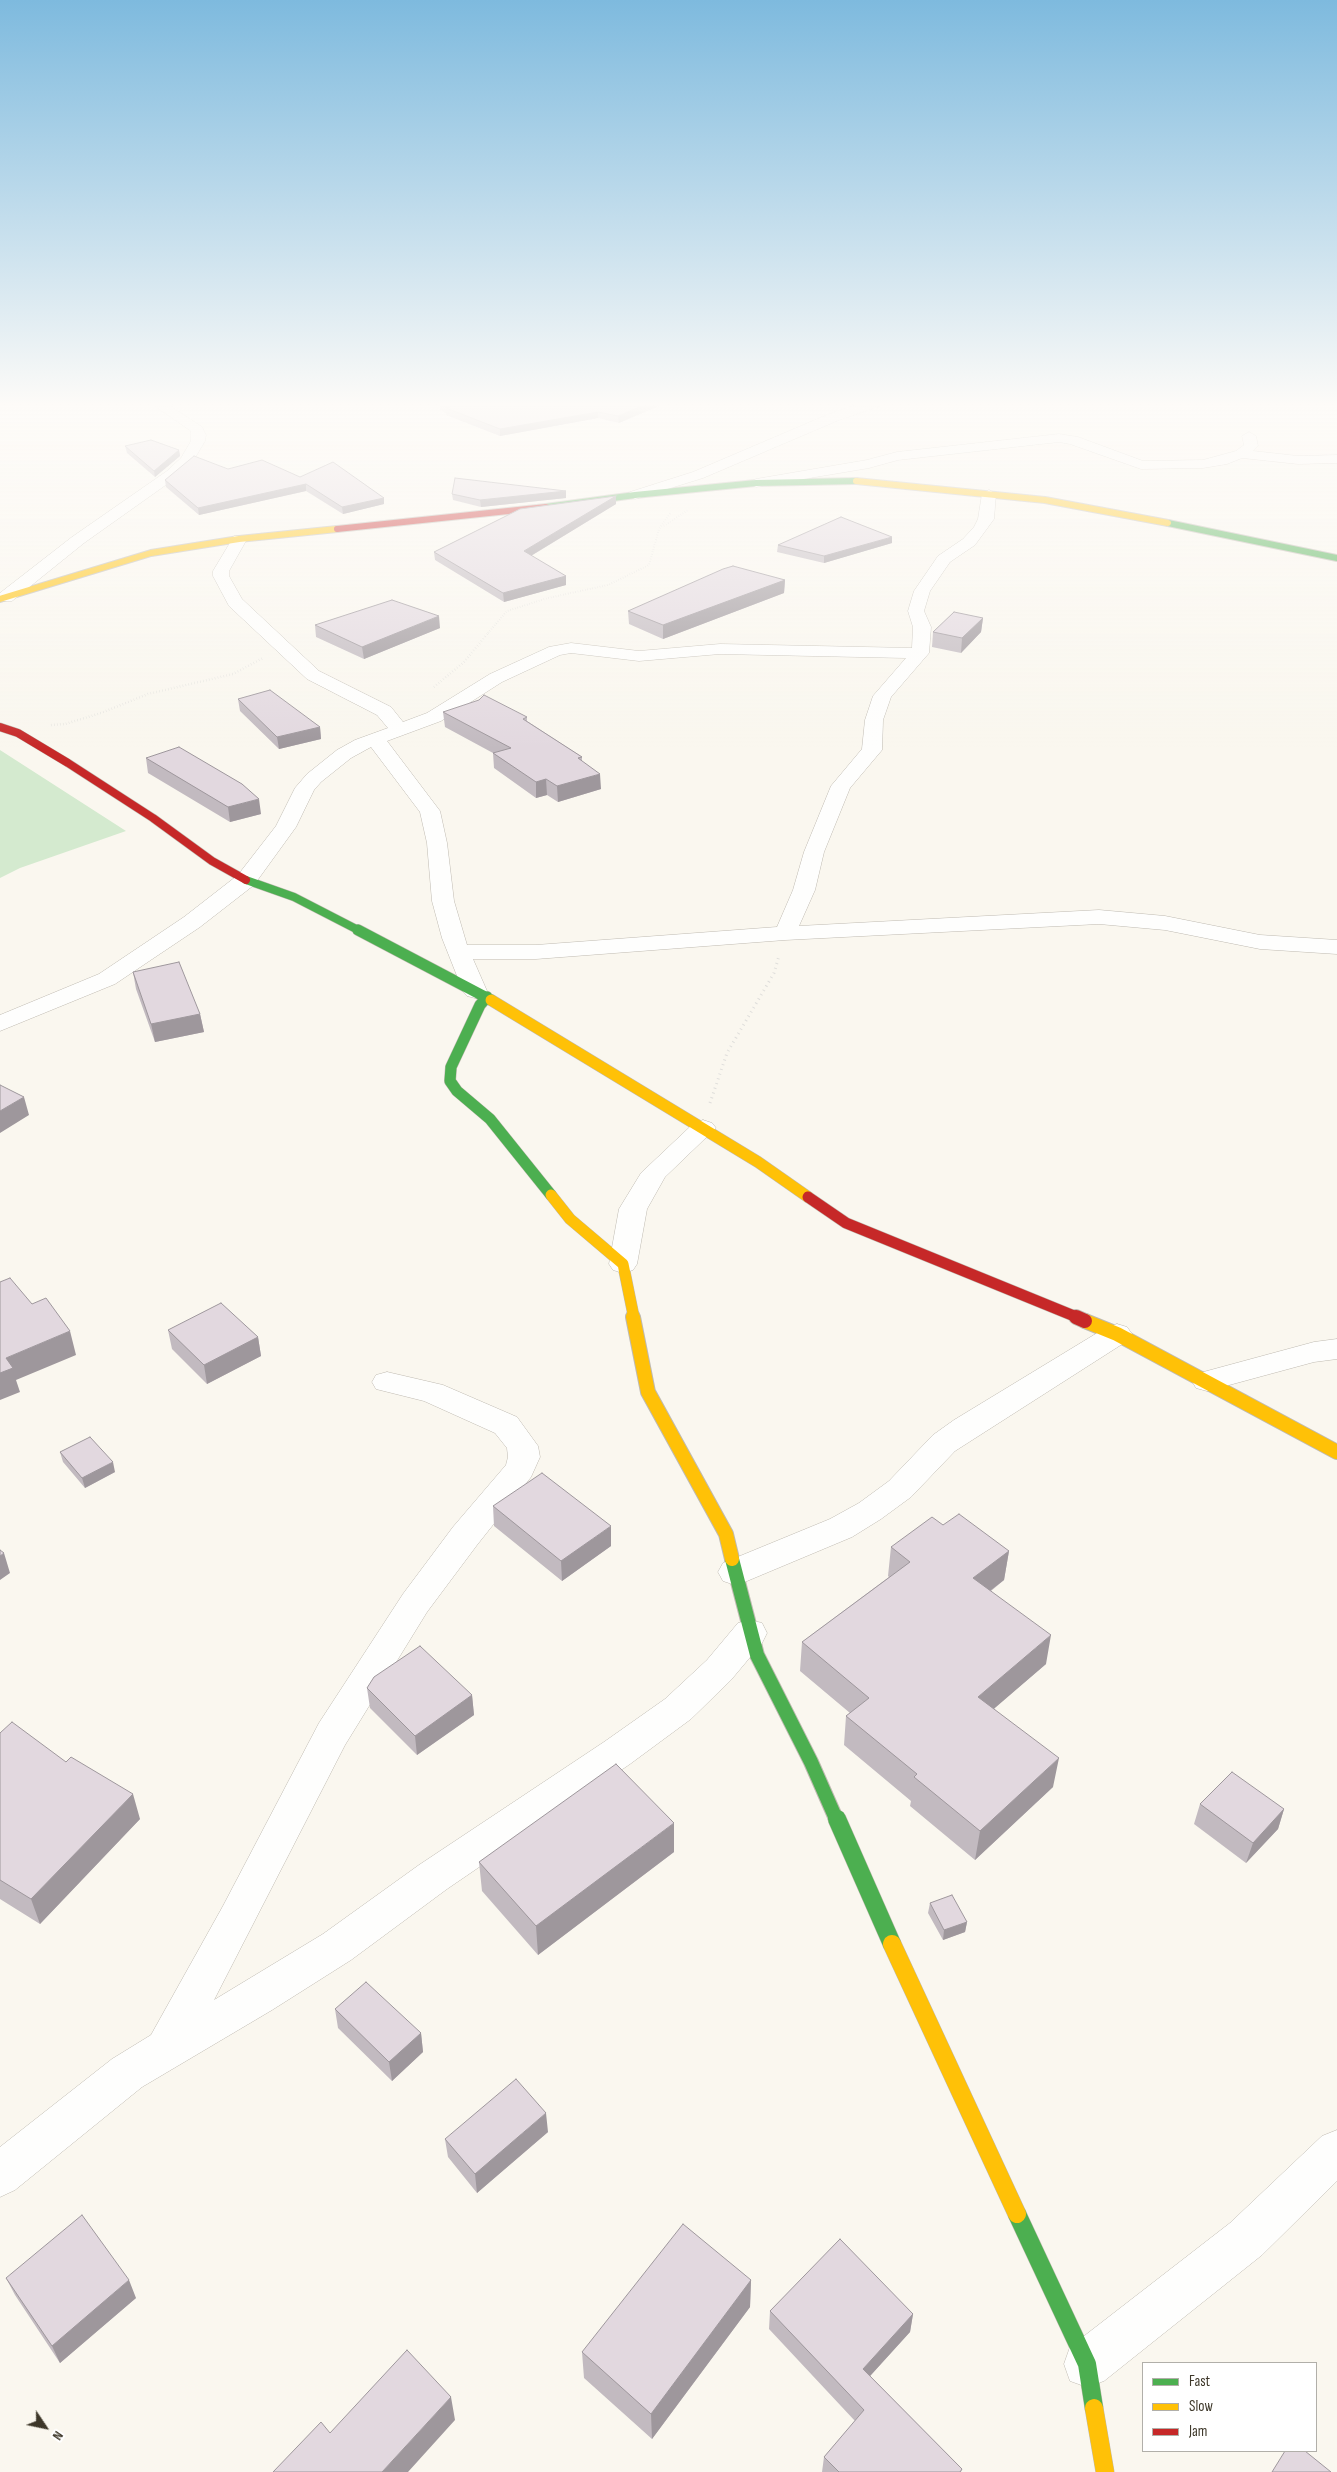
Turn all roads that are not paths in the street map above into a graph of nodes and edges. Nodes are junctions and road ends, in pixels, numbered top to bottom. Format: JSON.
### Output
{"nodes":[{"id":1,"x":109,"y":518,"type":"edge"},
{"id":2,"x":439,"y":518,"type":"edge"},
{"id":3,"x":986,"y":518,"type":"edge"},
{"id":4,"x":1148,"y":518,"type":"edge"},
{"id":5,"x":239,"y":539,"type":"junction"},
{"id":6,"x":1337,"y":558,"type":"edge"},
{"id":7,"x":3,"y":598,"type":"edge"},
{"id":8,"x":920,"y":653,"type":"junction"},
{"id":9,"x":0,"y":727,"type":"edge"},
{"id":10,"x":406,"y":727,"type":"junction"},
{"id":11,"x":375,"y":739,"type":"junction"},
{"id":12,"x":246,"y":880,"type":"junction"},
{"id":13,"x":785,"y":933,"type":"junction"},
{"id":14,"x":1337,"y":948,"type":"edge"},
{"id":15,"x":461,"y":952,"type":"junction"},
{"id":16,"x":481,"y":994,"type":"junction"},
{"id":17,"x":0,"y":1024,"type":"edge"},
{"id":18,"x":703,"y":1128,"type":"junction"},
{"id":19,"x":623,"y":1264,"type":"junction"},
{"id":20,"x":1117,"y":1334,"type":"junction"},
{"id":21,"x":1337,"y":1349,"type":"edge"},
{"id":22,"x":1207,"y":1381,"type":"junction"},
{"id":23,"x":387,"y":1382,"type":"dead end"},
{"id":24,"x":1337,"y":1452,"type":"edge"},
{"id":25,"x":735,"y":1572,"type":"junction"},
{"id":26,"x":750,"y":1633,"type":"junction"},
{"id":27,"x":166,"y":2050,"type":"junction"},
{"id":28,"x":1337,"y":2151,"type":"edge"},
{"id":29,"x":0,"y":2175,"type":"edge"},
{"id":30,"x":1087,"y":2364,"type":"junction"},
{"id":31,"x":1105,"y":2472,"type":"edge"}],
"edges":[{"from":1,"to":7,"type":"street"},
{"from":2,"to":5,"type":"street"},
{"from":3,"to":8,"type":"street"},
{"from":4,"to":6,"type":"street"},
{"from":5,"to":7,"type":"street"},
{"from":5,"to":10,"type":"street"},
{"from":8,"to":10,"type":"street"},
{"from":8,"to":13,"type":"street"},
{"from":9,"to":12,"type":"street"},
{"from":10,"to":11,"type":"street"},
{"from":11,"to":12,"type":"street"},
{"from":11,"to":15,"type":"street"},
{"from":12,"to":16,"type":"street"},
{"from":12,"to":17,"type":"street"},
{"from":13,"to":14,"type":"street"},
{"from":13,"to":15,"type":"street"},
{"from":15,"to":16,"type":"street"},
{"from":16,"to":18,"type":"street"},
{"from":16,"to":19,"type":"street"},
{"from":18,"to":19,"type":"street"},
{"from":18,"to":20,"type":"street"},
{"from":19,"to":25,"type":"street"},
{"from":20,"to":22,"type":"street"},
{"from":20,"to":25,"type":"street"},
{"from":21,"to":22,"type":"street"},
{"from":22,"to":24,"type":"street"},
{"from":23,"to":27,"type":"street"},
{"from":25,"to":26,"type":"street"},
{"from":26,"to":27,"type":"street"},
{"from":26,"to":30,"type":"street"},
{"from":27,"to":29,"type":"street"},
{"from":28,"to":30,"type":"street"},
{"from":30,"to":31,"type":"street"}]}
